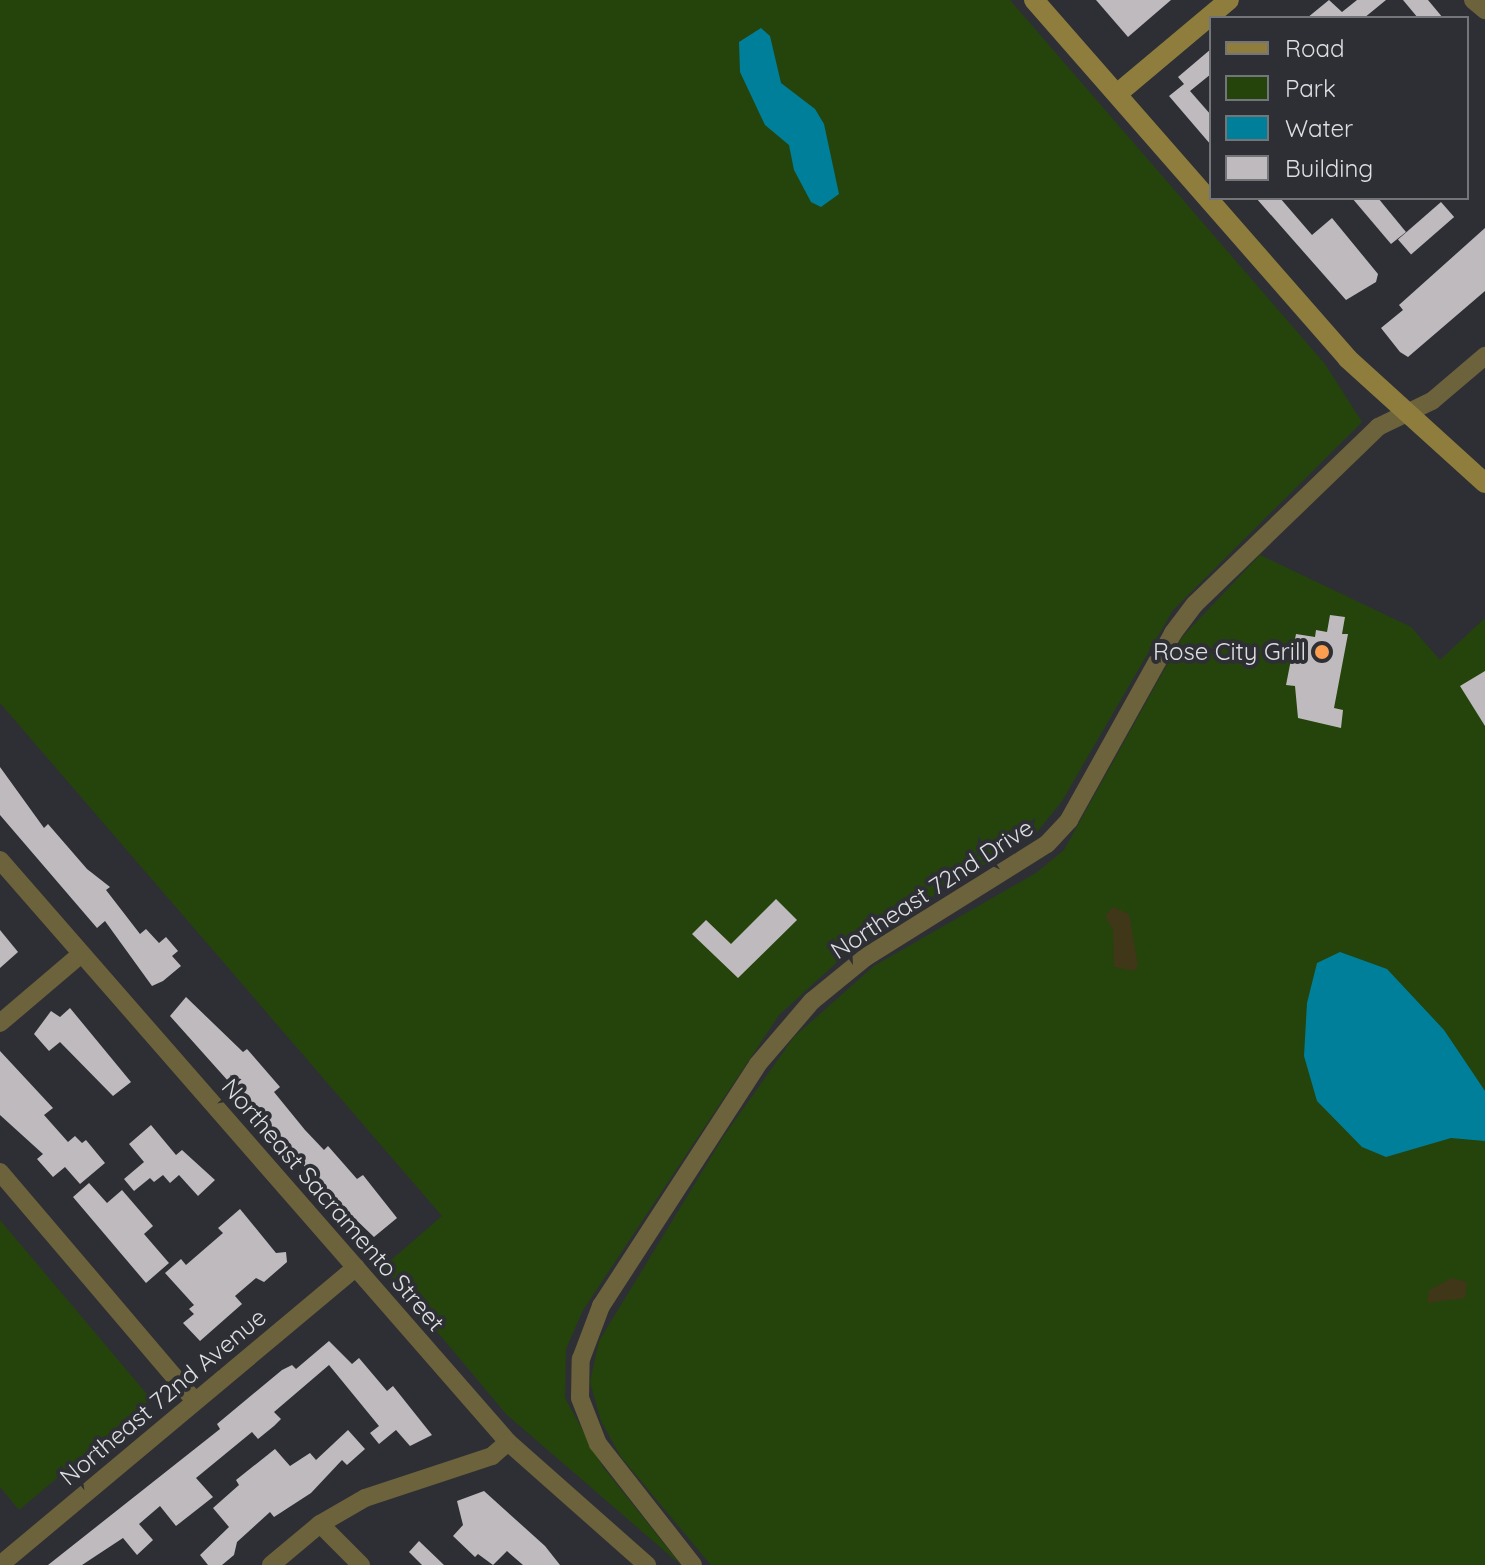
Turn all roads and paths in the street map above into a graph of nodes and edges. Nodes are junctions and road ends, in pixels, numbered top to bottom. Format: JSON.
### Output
{"nodes":[{"id":1,"x":1034,"y":0,"type":"edge"},
{"id":2,"x":1229,"y":0,"type":"edge"},
{"id":3,"x":1473,"y":0,"type":"edge"},
{"id":4,"x":1485,"y":10,"type":"edge"},
{"id":5,"x":1210,"y":16,"type":"edge"},
{"id":6,"x":1209,"y":17,"type":"edge"},
{"id":7,"x":1117,"y":94,"type":"junction"},
{"id":8,"x":1206,"y":188,"type":"edge"},
{"id":9,"x":1216,"y":200,"type":"edge"},
{"id":10,"x":1485,"y":356,"type":"edge"},
{"id":11,"x":1406,"y":415,"type":"junction"},
{"id":12,"x":1485,"y":483,"type":"edge"},
{"id":13,"x":0,"y":860,"type":"edge"},
{"id":14,"x":81,"y":954,"type":"junction"},
{"id":15,"x":0,"y":1023,"type":"edge"},
{"id":16,"x":0,"y":1172,"type":"edge"},
{"id":17,"x":356,"y":1267,"type":"junction"},
{"id":18,"x":195,"y":1401,"type":"junction"},
{"id":19,"x":508,"y":1442,"type":"junction"},
{"id":20,"x":320,"y":1524,"type":"junction"},
{"id":21,"x":0,"y":1565,"type":"edge"},
{"id":22,"x":271,"y":1565,"type":"edge"},
{"id":23,"x":361,"y":1565,"type":"edge"},
{"id":24,"x":647,"y":1565,"type":"edge"},
{"id":25,"x":693,"y":1565,"type":"edge"}],
"edges":[{"from":1,"to":7,"type":"street"},
{"from":2,"to":5,"type":"street"},
{"from":3,"to":4,"type":"street"},
{"from":6,"to":7,"type":"street"},
{"from":7,"to":8,"type":"street"},
{"from":9,"to":11,"type":"street"},
{"from":10,"to":11,"type":"street"},
{"from":11,"to":12,"type":"street"},
{"from":11,"to":25,"type":"street","name":"Northeast 72nd Drive"},
{"from":13,"to":14,"type":"street","name":"Northeast Sacramento Street"},
{"from":14,"to":15,"type":"street"},
{"from":14,"to":17,"type":"street","name":"Northeast Sacramento Street"},
{"from":16,"to":18,"type":"street"},
{"from":17,"to":18,"type":"street","name":"Northeast 72nd Avenue"},
{"from":17,"to":19,"type":"street","name":"Northeast Sacramento Street"},
{"from":18,"to":21,"type":"street","name":"Northeast 72nd Avenue"},
{"from":19,"to":20,"type":"street"},
{"from":19,"to":24,"type":"street","name":"Northeast Sacramento Street"},
{"from":20,"to":22,"type":"street"},
{"from":20,"to":23,"type":"street"}]}
